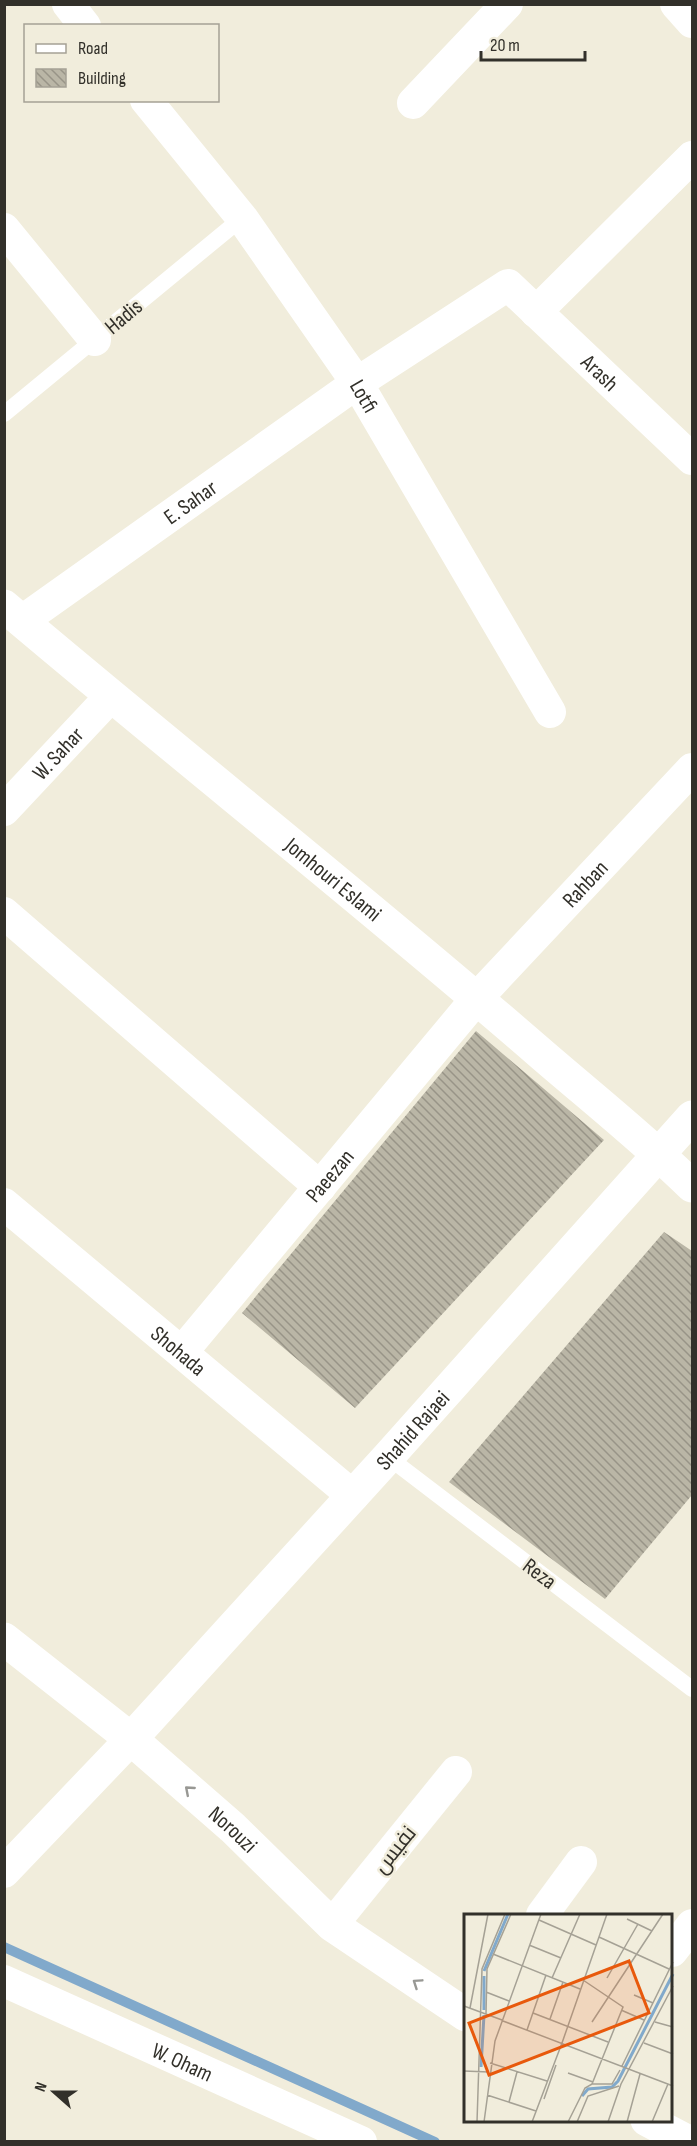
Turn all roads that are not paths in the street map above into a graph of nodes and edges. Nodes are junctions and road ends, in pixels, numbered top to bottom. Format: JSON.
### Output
{"nodes":[{"id":1,"x":68,"y":4,"type":"edge"},
{"id":2,"x":507,"y":4,"type":"edge"},
{"id":3,"x":676,"y":4,"type":"edge"},
{"id":4,"x":693,"y":22,"type":"edge"},
{"id":5,"x":83,"y":24,"type":"edge"},
{"id":6,"x":148,"y":102,"type":"edge"},
{"id":7,"x":413,"y":103,"type":"dead end"},
{"id":8,"x":693,"y":157,"type":"edge"},
{"id":9,"x":242,"y":218,"type":"junction"},
{"id":10,"x":4,"y":229,"type":"edge"},
{"id":11,"x":508,"y":285,"type":"joint"},
{"id":12,"x":536,"y":312,"type":"junction"},
{"id":13,"x":95,"y":340,"type":"junction"},
{"id":14,"x":357,"y":383,"type":"junction"},
{"id":15,"x":4,"y":414,"type":"edge"},
{"id":16,"x":693,"y":459,"type":"edge"},
{"id":17,"x":13,"y":613,"type":"edge"},
{"id":18,"x":111,"y":696,"type":"junction"},
{"id":19,"x":550,"y":712,"type":"dead end"},
{"id":20,"x":693,"y":769,"type":"edge"},
{"id":21,"x":4,"y":810,"type":"edge"},
{"id":22,"x":4,"y":913,"type":"edge"},
{"id":23,"x":477,"y":998,"type":"junction"},
{"id":24,"x":693,"y":1117,"type":"edge"},
{"id":25,"x":659,"y":1154,"type":"junction"},
{"id":26,"x":693,"y":1177,"type":"edge"},
{"id":27,"x":693,"y":1186,"type":"edge"},
{"id":28,"x":320,"y":1187,"type":"junction"},
{"id":29,"x":4,"y":1204,"type":"edge"},
{"id":30,"x":182,"y":1352,"type":"junction"},
{"id":31,"x":388,"y":1457,"type":"junction"},
{"id":32,"x":353,"y":1496,"type":"junction"},
{"id":33,"x":4,"y":1639,"type":"edge"},
{"id":34,"x":693,"y":1689,"type":"edge"},
{"id":35,"x":131,"y":1739,"type":"junction"},
{"id":36,"x":456,"y":1772,"type":"dead end"},
{"id":37,"x":581,"y":1862,"type":"dead end"},
{"id":38,"x":4,"y":1872,"type":"edge"},
{"id":39,"x":543,"y":1914,"type":"edge"},
{"id":40,"x":332,"y":1925,"type":"junction"},
{"id":41,"x":693,"y":1925,"type":"edge"},
{"id":42,"x":673,"y":1950,"type":"edge"},
{"id":43,"x":4,"y":1982,"type":"edge"},
{"id":44,"x":464,"y":2014,"type":"edge"},
{"id":45,"x":361,"y":2142,"type":"edge"}],
"edges":[{"from":1,"to":5,"type":"street"},
{"from":2,"to":7,"type":"street"},
{"from":3,"to":4,"type":"street"},
{"from":6,"to":9,"type":"street","name":"Lotfi"},
{"from":8,"to":12,"type":"street"},
{"from":9,"to":13,"type":"lane","name":"Hadis"},
{"from":9,"to":14,"type":"street","name":"Lotfi"},
{"from":10,"to":13,"type":"street"},
{"from":11,"to":12,"type":"street","name":"Arash"},
{"from":11,"to":14,"type":"street","name":"E. Sahar"},
{"from":12,"to":16,"type":"street","name":"Arash"},
{"from":13,"to":15,"type":"lane","name":"Hadis"},
{"from":14,"to":17,"type":"street","name":"E. Sahar"},
{"from":14,"to":19,"type":"street","name":"Lotfi"},
{"from":17,"to":18,"type":"main road","name":"Jomhouri Eslami"},
{"from":18,"to":21,"type":"street","name":"W. Sahar"},
{"from":18,"to":23,"type":"main road","name":"Jomhouri Eslami"},
{"from":20,"to":23,"type":"street","name":"Rahban"},
{"from":22,"to":28,"type":"street"},
{"from":23,"to":25,"type":"main road","name":"Jomhouri Eslami"},
{"from":23,"to":28,"type":"street","name":"Paeezan"},
{"from":24,"to":25,"type":"main road","name":"Shahid Rajaei"},
{"from":25,"to":26,"type":"main road","name":"Jomhouri Eslami"},
{"from":25,"to":27,"type":"main road","name":"Jomhouri Eslami"},
{"from":25,"to":31,"type":"main road","name":"Shahid Rajaei"},
{"from":28,"to":30,"type":"street","name":"Paeezan"},
{"from":29,"to":30,"type":"street","name":"Shohada"},
{"from":30,"to":32,"type":"street","name":"Shohada"},
{"from":31,"to":32,"type":"main road","name":"Shahid Rajaei"},
{"from":31,"to":34,"type":"lane","name":"Reza"},
{"from":32,"to":35,"type":"main road","name":"Shahid Rajaei"},
{"from":33,"to":35,"type":"main road","name":"Norouzi"},
{"from":35,"to":38,"type":"street"},
{"from":40,"to":35,"type":"main road","name":"Norouzi","one_way":true},
{"from":36,"to":40,"type":"street","name":"نفیس"},
{"from":37,"to":39,"type":"street"},
{"from":44,"to":40,"type":"main road","name":"Norouzi","one_way":true},
{"from":41,"to":42,"type":"street"},
{"from":43,"to":45,"type":"street","name":"W. Oham"}]}
